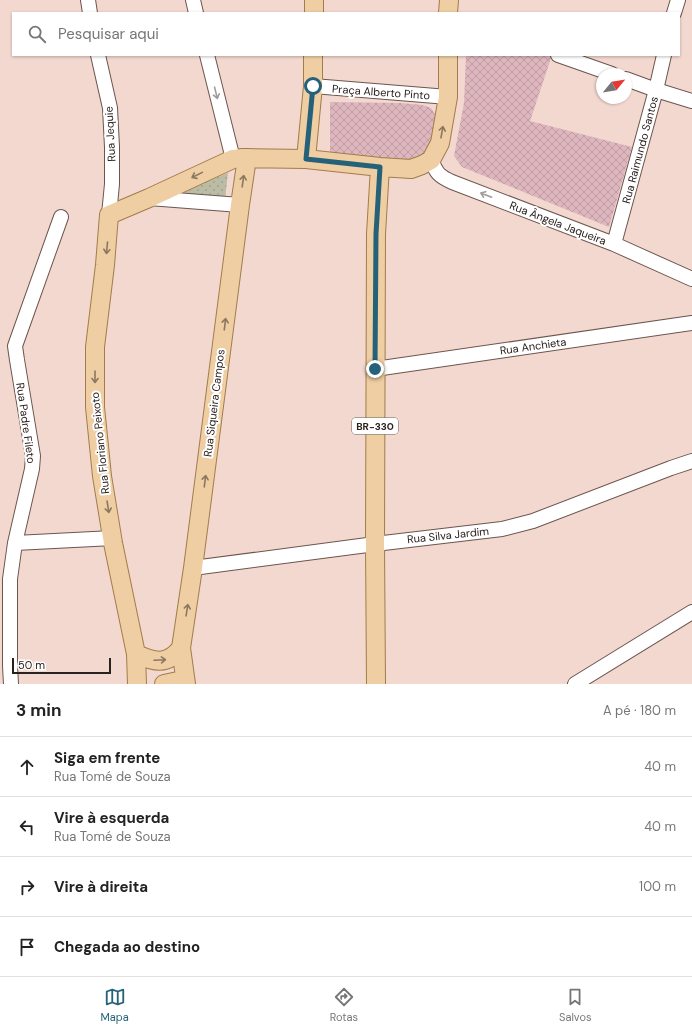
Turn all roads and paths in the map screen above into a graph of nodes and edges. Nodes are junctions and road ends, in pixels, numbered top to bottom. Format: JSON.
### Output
{"nodes":[{"id":1,"x":88,"y":0,"type":"edge"},
{"id":2,"x":193,"y":0,"type":"edge"},
{"id":3,"x":314,"y":0,"type":"edge"},
{"id":4,"x":449,"y":0,"type":"edge"},
{"id":5,"x":678,"y":0,"type":"edge"},
{"id":6,"x":90,"y":12,"type":"edge"},
{"id":7,"x":196,"y":12,"type":"edge"},
{"id":8,"x":314,"y":12,"type":"edge"},
{"id":9,"x":448,"y":12,"type":"edge"},
{"id":10,"x":674,"y":12,"type":"edge"},
{"id":11,"x":98,"y":56,"type":"edge"},
{"id":12,"x":207,"y":56,"type":"edge"},
{"id":13,"x":313,"y":56,"type":"edge"},
{"id":14,"x":448,"y":56,"type":"edge"},
{"id":15,"x":561,"y":56,"type":"edge"},
{"id":16,"x":664,"y":56,"type":"edge"},
{"id":17,"x":596,"y":68,"type":"edge"},
{"id":18,"x":632,"y":81,"type":"edge"},
{"id":19,"x":313,"y":86,"type":"junction"},
{"id":20,"x":656,"y":90,"type":"junction"},
{"id":21,"x":448,"y":97,"type":"junction"},
{"id":22,"x":692,"y":101,"type":"edge"},
{"id":23,"x":240,"y":158,"type":"junction"},
{"id":24,"x":306,"y":159,"type":"junction"},
{"id":25,"x":431,"y":160,"type":"junction"},
{"id":26,"x":380,"y":167,"type":"junction"},
{"id":27,"x":149,"y":198,"type":"junction"},
{"id":28,"x":240,"y":205,"type":"junction"},
{"id":29,"x":109,"y":215,"type":"junction"},
{"id":30,"x":61,"y":217,"type":"dead end"},
{"id":31,"x":614,"y":244,"type":"junction"},
{"id":32,"x":692,"y":279,"type":"edge"},
{"id":33,"x":692,"y":322,"type":"edge"},
{"id":34,"x":375,"y":369,"type":"junction"},
{"id":35,"x":692,"y":461,"type":"edge"},
{"id":36,"x":113,"y":538,"type":"junction"},
{"id":37,"x":15,"y":543,"type":"junction"},
{"id":38,"x":375,"y":544,"type":"junction"},
{"id":39,"x":193,"y":568,"type":"junction"},
{"id":40,"x":692,"y":612,"type":"edge"},
{"id":41,"x":181,"y":648,"type":"junction"},
{"id":42,"x":136,"y":654,"type":"junction"},
{"id":43,"x":10,"y":684,"type":"edge"},
{"id":44,"x":137,"y":684,"type":"edge"},
{"id":45,"x":164,"y":684,"type":"edge"},
{"id":46,"x":186,"y":684,"type":"edge"},
{"id":47,"x":376,"y":684,"type":"edge"},
{"id":48,"x":575,"y":684,"type":"edge"}],
"edges":[{"from":1,"to":6,"type":"street"},
{"from":2,"to":7,"type":"street"},
{"from":3,"to":8,"type":"main road"},
{"from":4,"to":9,"type":"main road"},
{"from":5,"to":10,"type":"street"},
{"from":11,"to":29,"type":"street","name":"Rua Jequie"},
{"from":12,"to":23,"type":"street","one_way":true},
{"from":13,"to":19,"type":"main road"},
{"from":14,"to":21,"type":"main road"},
{"from":15,"to":17,"type":"street"},
{"from":16,"to":20,"type":"street","name":"Rua Raimundo Santos"},
{"from":18,"to":20,"type":"street"},
{"from":19,"to":21,"type":"street","name":"Praça Alberto Pinto"},
{"from":19,"to":24,"type":"main road"},
{"from":20,"to":22,"type":"street"},
{"from":20,"to":31,"type":"street","name":"Rua Raimundo Santos"},
{"from":25,"to":21,"type":"main road","one_way":true},
{"from":23,"to":24,"type":"main road"},
{"from":23,"to":27,"type":"main road","one_way":true},
{"from":28,"to":23,"type":"main road","name":"Rua Siqueira Campos","one_way":true},
{"from":24,"to":26,"type":"main road"},
{"from":25,"to":26,"type":"main road"},
{"from":31,"to":25,"type":"street","name":"Rua Ângela Jaqueira","one_way":true},
{"from":26,"to":34,"type":"main road","number":"BR-330"},
{"from":27,"to":28,"type":"street"},
{"from":27,"to":29,"type":"main road"},
{"from":39,"to":28,"type":"main road","name":"Rua Siqueira Campos","one_way":true},
{"from":29,"to":36,"type":"main road","name":"Rua Floriano Peixoto","one_way":true},
{"from":30,"to":37,"type":"street","name":"Rua Padre Fileto"},
{"from":31,"to":32,"type":"street","name":"Rua Ângela Jaqueira"},
{"from":33,"to":34,"type":"street","name":"Rua Anchieta"},
{"from":34,"to":38,"type":"main road","number":"BR-330"},
{"from":35,"to":38,"type":"street","name":"Rua Silva Jardim"},
{"from":36,"to":37,"type":"street"},
{"from":36,"to":42,"type":"main road","name":"Rua Floriano Peixoto"},
{"from":37,"to":43,"type":"street","name":"Rua Padre Fileto"},
{"from":38,"to":39,"type":"street","name":"Rua Silva Jardim"},
{"from":38,"to":47,"type":"main road","number":"BR-330"},
{"from":41,"to":39,"type":"main road","name":"Rua Siqueira Campos","one_way":true},
{"from":40,"to":48,"type":"street"},
{"from":42,"to":41,"type":"main road","one_way":true},
{"from":41,"to":46,"type":"main road","name":"Rua Siqueira Campos"},
{"from":42,"to":44,"type":"main road","name":"Rua Floriano Peixoto"},
{"from":45,"to":46,"type":"main road"}]}
